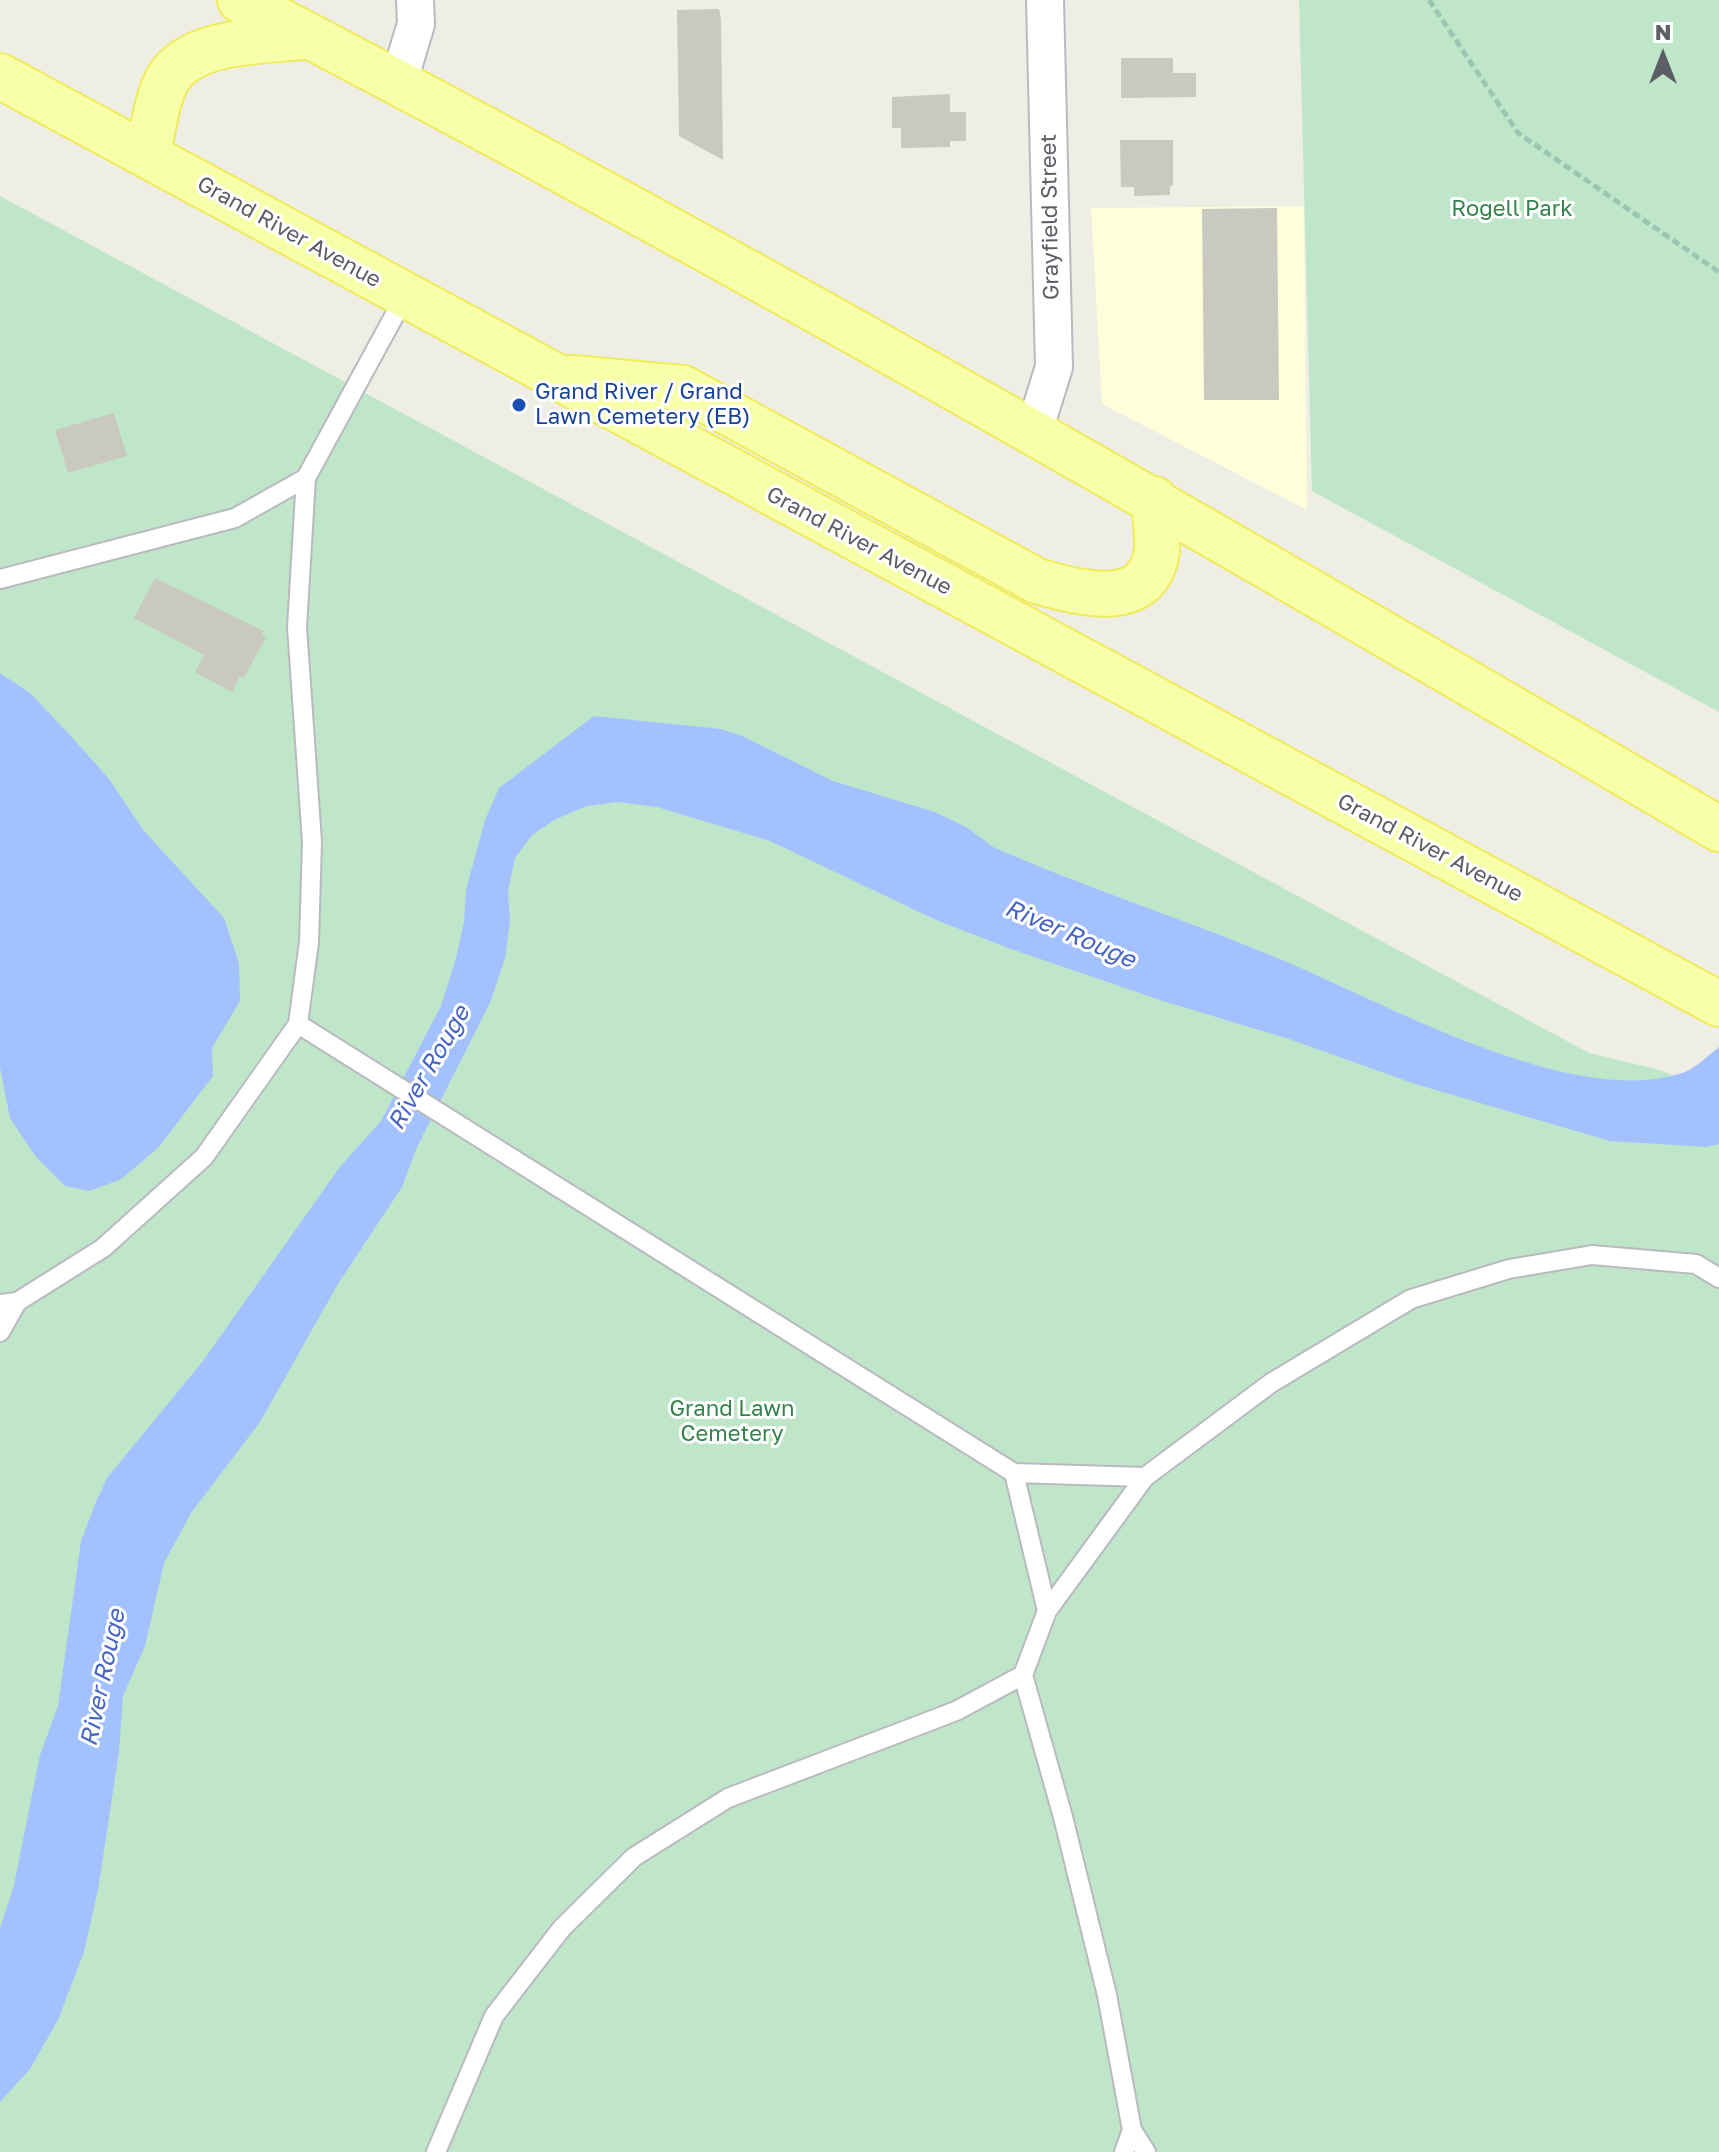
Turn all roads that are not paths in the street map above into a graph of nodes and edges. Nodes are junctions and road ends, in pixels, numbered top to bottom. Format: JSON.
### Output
{"nodes":[{"id":1,"x":240,"y":0,"type":"edge"},
{"id":2,"x":415,"y":0,"type":"edge"},
{"id":3,"x":1045,"y":0,"type":"edge"},
{"id":4,"x":309,"y":36,"type":"junction"},
{"id":5,"x":0,"y":76,"type":"edge"},
{"id":6,"x":398,"y":84,"type":"junction"},
{"id":7,"x":148,"y":155,"type":"junction"},
{"id":8,"x":405,"y":296,"type":"junction"},
{"id":9,"x":554,"y":376,"type":"junction"},
{"id":10,"x":1034,"y":431,"type":"junction"},
{"id":11,"x":306,"y":478,"type":"junction"},
{"id":12,"x":1154,"y":499,"type":"junction"},
{"id":13,"x":0,"y":579,"type":"edge"},
{"id":14,"x":1719,"y":829,"type":"edge"},
{"id":15,"x":1719,"y":1004,"type":"edge"},
{"id":16,"x":298,"y":1024,"type":"junction"},
{"id":17,"x":1719,"y":1278,"type":"edge"},
{"id":18,"x":9,"y":1303,"type":"edge"},
{"id":19,"x":0,"y":1332,"type":"edge"},
{"id":20,"x":1014,"y":1473,"type":"junction"},
{"id":21,"x":1145,"y":1477,"type":"junction"},
{"id":22,"x":1047,"y":1611,"type":"junction"},
{"id":23,"x":1023,"y":1675,"type":"junction"},
{"id":24,"x":1132,"y":2130,"type":"junction"},
{"id":25,"x":436,"y":2152,"type":"edge"},
{"id":26,"x":1124,"y":2152,"type":"edge"},
{"id":27,"x":1146,"y":2152,"type":"edge"}],
"edges":[{"from":1,"to":4,"type":"main road"},
{"from":2,"to":6,"type":"street"},
{"from":3,"to":10,"type":"street","name":"Grayfield Street"},
{"from":4,"to":6,"type":"main road"},
{"from":4,"to":7,"type":"main road"},
{"from":5,"to":7,"type":"main road","name":"Grand River Avenue"},
{"from":6,"to":10,"type":"main road"},
{"from":7,"to":8,"type":"main road","name":"Grand River Avenue"},
{"from":8,"to":9,"type":"main road","name":"Grand River Avenue"},
{"from":8,"to":11,"type":"lane"},
{"from":9,"to":12,"type":"main road"},
{"from":9,"to":15,"type":"main road","name":"Grand River Avenue"},
{"from":10,"to":12,"type":"main road"},
{"from":11,"to":13,"type":"lane"},
{"from":11,"to":16,"type":"lane"},
{"from":12,"to":14,"type":"main road"},
{"from":16,"to":18,"type":"lane"},
{"from":16,"to":20,"type":"lane"},
{"from":17,"to":21,"type":"lane"},
{"from":18,"to":19,"type":"lane"},
{"from":20,"to":21,"type":"lane"},
{"from":20,"to":22,"type":"lane"},
{"from":21,"to":22,"type":"lane"},
{"from":22,"to":23,"type":"lane"},
{"from":23,"to":24,"type":"lane"},
{"from":23,"to":25,"type":"lane"},
{"from":24,"to":26,"type":"lane"},
{"from":24,"to":27,"type":"lane"}]}
